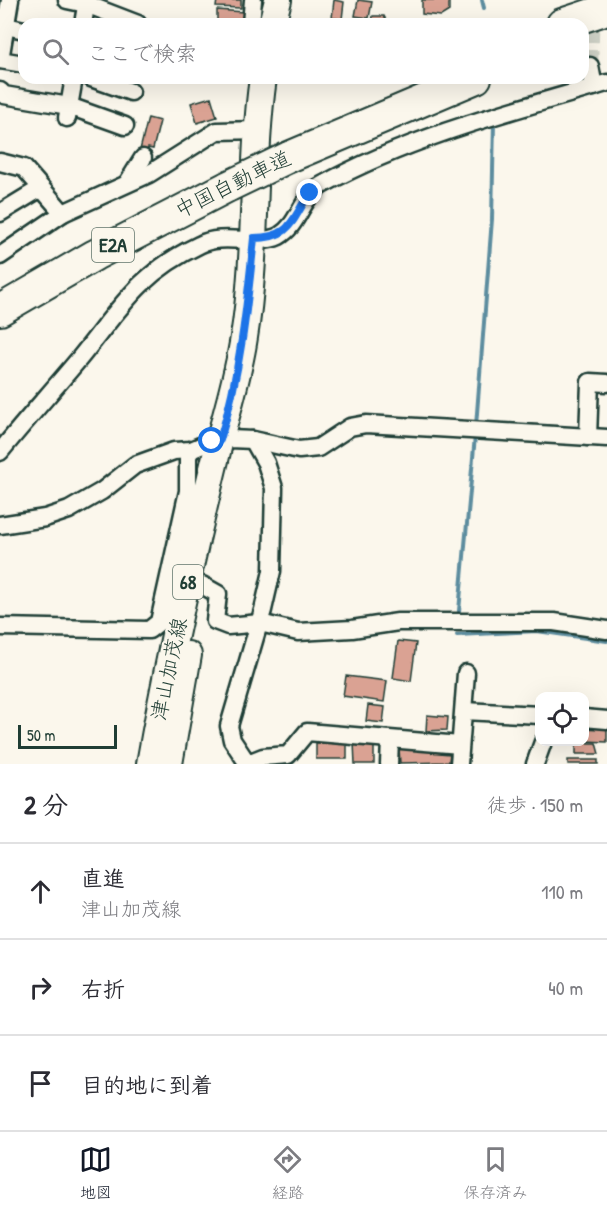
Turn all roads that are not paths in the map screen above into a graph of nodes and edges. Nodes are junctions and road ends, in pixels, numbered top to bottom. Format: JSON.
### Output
{"nodes":[{"id":1,"x":10,"y":0,"type":"edge"},
{"id":2,"x":67,"y":0,"type":"edge"},
{"id":3,"x":252,"y":0,"type":"edge"},
{"id":4,"x":278,"y":0,"type":"edge"},
{"id":5,"x":87,"y":2,"type":"edge"},
{"id":6,"x":607,"y":9,"type":"edge"},
{"id":7,"x":84,"y":18,"type":"edge"},
{"id":8,"x":124,"y":18,"type":"edge"},
{"id":9,"x":251,"y":18,"type":"edge"},
{"id":10,"x":274,"y":18,"type":"edge"},
{"id":11,"x":580,"y":18,"type":"edge"},
{"id":12,"x":4,"y":23,"type":"edge"},
{"id":13,"x":607,"y":31,"type":"edge"},
{"id":14,"x":589,"y":50,"type":"edge"},
{"id":15,"x":0,"y":58,"type":"edge"},
{"id":16,"x":589,"y":59,"type":"tunnel mouth"},
{"id":17,"x":18,"y":62,"type":"edge"},
{"id":18,"x":73,"y":84,"type":"edge"},
{"id":19,"x":108,"y":84,"type":"edge"},
{"id":20,"x":263,"y":84,"type":"edge"},
{"id":21,"x":409,"y":84,"type":"edge"},
{"id":22,"x":460,"y":84,"type":"edge"},
{"id":23,"x":601,"y":85,"type":"edge"},
{"id":24,"x":0,"y":91,"type":"edge"},
{"id":25,"x":131,"y":92,"type":"dead end"},
{"id":26,"x":68,"y":112,"type":"junction"},
{"id":27,"x":125,"y":126,"type":"dead end"},
{"id":28,"x":259,"y":130,"type":"junction"},
{"id":29,"x":288,"y":147,"type":"junction"},
{"id":30,"x":143,"y":158,"type":"dead end"},
{"id":31,"x":0,"y":162,"type":"edge"},
{"id":32,"x":229,"y":176,"type":"junction"},
{"id":33,"x":128,"y":182,"type":"junction"},
{"id":34,"x":41,"y":188,"type":"junction"},
{"id":35,"x":0,"y":213,"type":"edge"},
{"id":36,"x":63,"y":213,"type":"junction"},
{"id":37,"x":254,"y":238,"type":"junction"},
{"id":38,"x":0,"y":256,"type":"edge"},
{"id":39,"x":0,"y":288,"type":"edge"},
{"id":40,"x":0,"y":310,"type":"edge"},
{"id":41,"x":607,"y":382,"type":"edge"},
{"id":42,"x":588,"y":437,"type":"junction"},
{"id":43,"x":607,"y":438,"type":"edge"},
{"id":44,"x":235,"y":440,"type":"junction"},
{"id":45,"x":191,"y":450,"type":"junction"},
{"id":46,"x":0,"y":452,"type":"edge"},
{"id":47,"x":0,"y":525,"type":"edge"},
{"id":48,"x":202,"y":585,"type":"junction"},
{"id":49,"x":260,"y":622,"type":"junction"},
{"id":50,"x":0,"y":627,"type":"edge"},
{"id":51,"x":607,"y":630,"type":"edge"},
{"id":52,"x":466,"y":673,"type":"dead end"},
{"id":53,"x":464,"y":711,"type":"junction"},
{"id":54,"x":535,"y":715,"type":"edge"},
{"id":55,"x":589,"y":718,"type":"edge"},
{"id":56,"x":607,"y":720,"type":"edge"},
{"id":57,"x":390,"y":740,"type":"junction"},
{"id":58,"x":460,"y":745,"type":"junction"},
{"id":59,"x":541,"y":746,"type":"edge"},
{"id":60,"x":150,"y":764,"type":"edge"},
{"id":61,"x":169,"y":764,"type":"edge"},
{"id":62,"x":248,"y":764,"type":"edge"},
{"id":63,"x":388,"y":764,"type":"edge"},
{"id":64,"x":459,"y":764,"type":"edge"},
{"id":65,"x":535,"y":764,"type":"edge"}],
"edges":[{"from":1,"to":12,"type":"street"},
{"from":2,"to":5,"type":"street"},
{"from":3,"to":9,"type":"street"},
{"from":4,"to":10,"type":"main road"},
{"from":5,"to":7,"type":"street"},
{"from":5,"to":8,"type":"street"},
{"from":6,"to":11,"type":"highway"},
{"from":12,"to":15,"type":"street"},
{"from":13,"to":14,"type":"highway"},
{"from":15,"to":17,"type":"street"},
{"from":16,"to":23,"type":"street"},
{"from":18,"to":26,"type":"street"},
{"from":19,"to":25,"type":"street"},
{"from":20,"to":28,"type":"main road","name":"津山加茂線","number":"68"},
{"from":21,"to":29,"type":"highway","name":"中国自動車道","number":"E2A"},
{"from":22,"to":29,"type":"highway","name":"中国自動車道","number":"E2A"},
{"from":23,"to":37,"type":"street"},
{"from":24,"to":26,"type":"street"},
{"from":26,"to":27,"type":"street"},
{"from":28,"to":33,"type":"street"},
{"from":28,"to":37,"type":"main road","name":"津山加茂線","number":"68"},
{"from":29,"to":32,"type":"highway","name":"中国自動車道","number":"E2A"},
{"from":30,"to":33,"type":"street"},
{"from":31,"to":34,"type":"street"},
{"from":32,"to":39,"type":"highway","name":"中国自動車道","number":"E2A"},
{"from":32,"to":40,"type":"highway","name":"中国自動車道","number":"E2A"},
{"from":33,"to":36,"type":"street"},
{"from":34,"to":35,"type":"street"},
{"from":34,"to":36,"type":"street"},
{"from":36,"to":38,"type":"street"},
{"from":37,"to":44,"type":"main road","name":"津山加茂線","number":"68"},
{"from":37,"to":46,"type":"street"},
{"from":41,"to":42,"type":"street"},
{"from":42,"to":43,"type":"street"},
{"from":42,"to":44,"type":"street"},
{"from":44,"to":45,"type":"street"},
{"from":44,"to":48,"type":"main road","name":"津山加茂線","number":"68"},
{"from":44,"to":49,"type":"street"},
{"from":44,"to":60,"type":"main road","name":"津山加茂線","number":"68"},
{"from":45,"to":47,"type":"street"},
{"from":45,"to":50,"type":"street"},
{"from":48,"to":49,"type":"street"},
{"from":48,"to":61,"type":"main road","name":"津山加茂線","number":"68"},
{"from":49,"to":51,"type":"street"},
{"from":49,"to":62,"type":"street"},
{"from":52,"to":53,"type":"street"},
{"from":53,"to":54,"type":"street"},
{"from":53,"to":58,"type":"street"},
{"from":55,"to":56,"type":"street"},
{"from":57,"to":58,"type":"street"},
{"from":57,"to":62,"type":"street"},
{"from":57,"to":63,"type":"street"},
{"from":58,"to":64,"type":"street"},
{"from":59,"to":65,"type":"street"}]}
